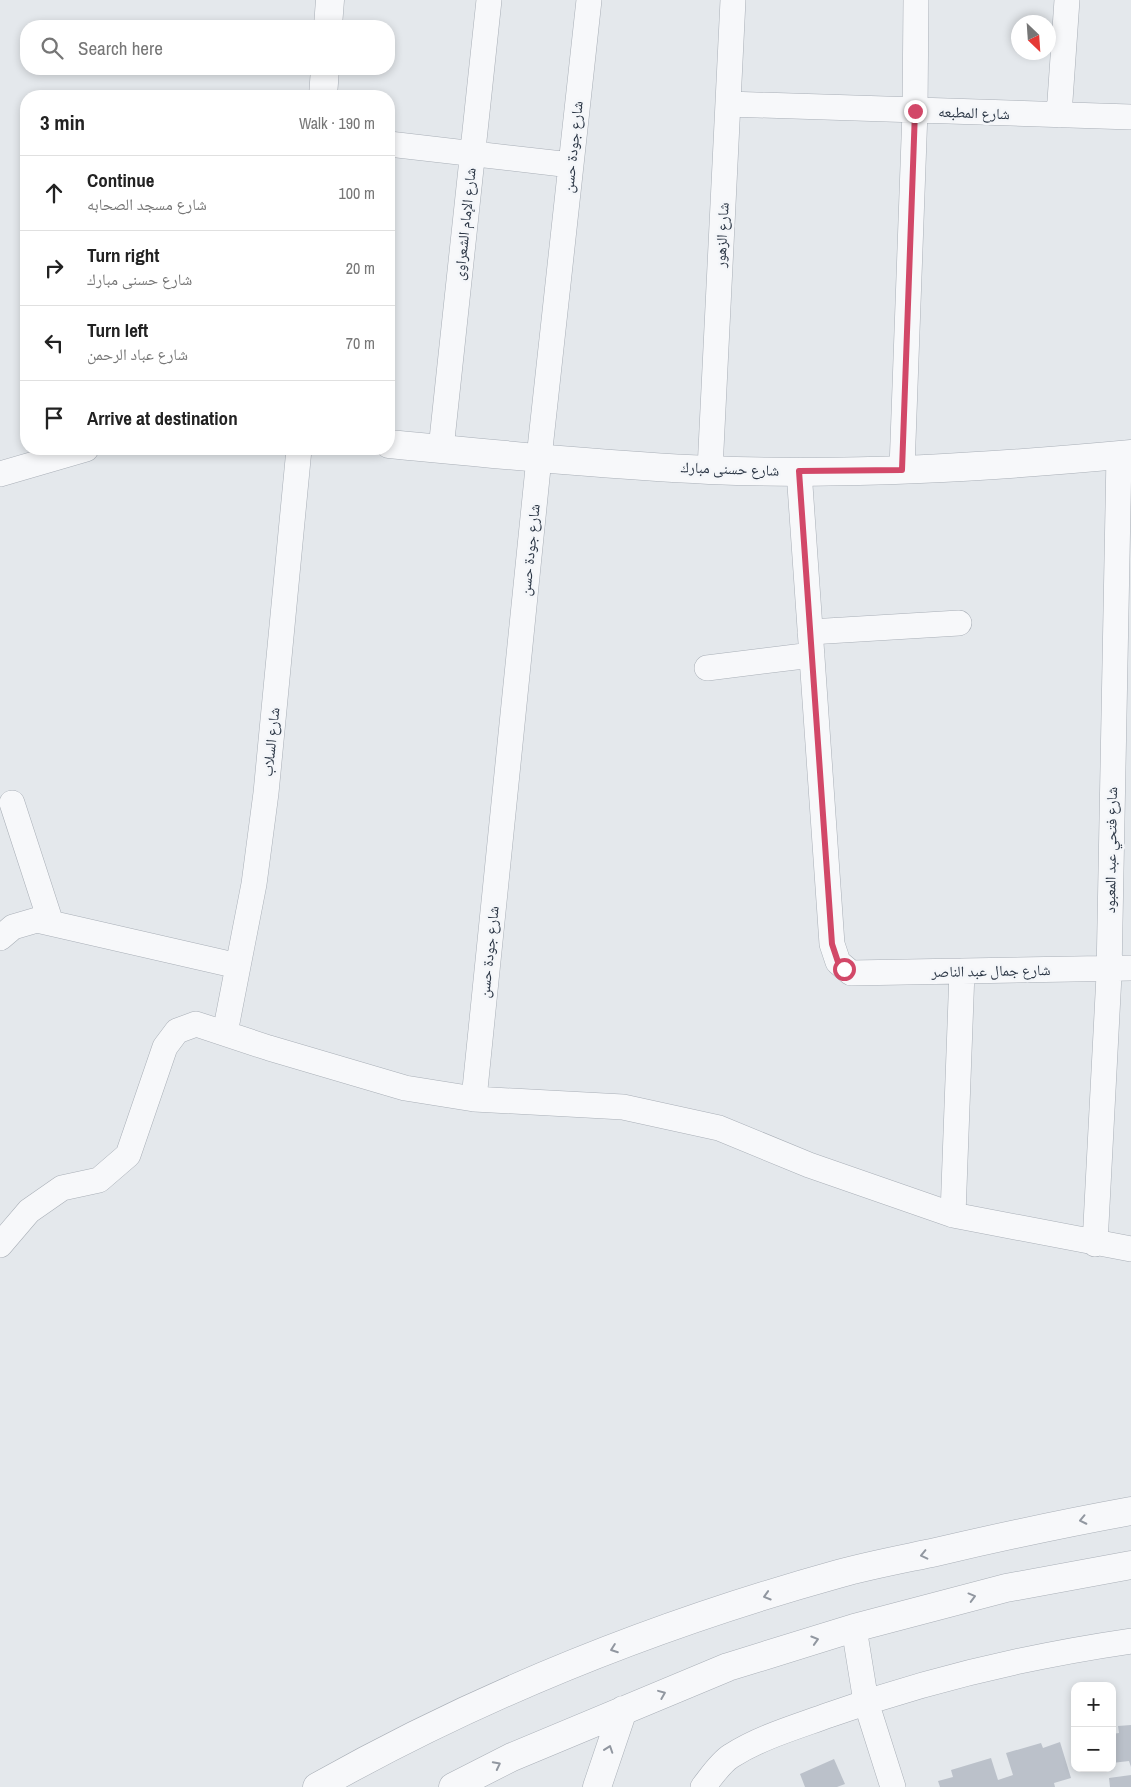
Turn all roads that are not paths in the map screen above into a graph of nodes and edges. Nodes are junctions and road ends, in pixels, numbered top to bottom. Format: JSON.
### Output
{"nodes":[{"id":1,"x":330,"y":0,"type":"edge"},
{"id":2,"x":488,"y":0,"type":"edge"},
{"id":3,"x":589,"y":0,"type":"edge"},
{"id":4,"x":733,"y":0,"type":"edge"},
{"id":5,"x":916,"y":0,"type":"edge"},
{"id":6,"x":1067,"y":0,"type":"edge"},
{"id":7,"x":328,"y":20,"type":"edge"},
{"id":8,"x":325,"y":75,"type":"edge"},
{"id":9,"x":323,"y":90,"type":"edge"},
{"id":10,"x":728,"y":104,"type":"junction"},
{"id":11,"x":915,"y":111,"type":"junction"},
{"id":12,"x":1059,"y":115,"type":"junction"},
{"id":13,"x":1131,"y":117,"type":"edge"},
{"id":14,"x":395,"y":145,"type":"edge"},
{"id":15,"x":472,"y":154,"type":"junction"},
{"id":16,"x":571,"y":166,"type":"junction"},
{"id":17,"x":395,"y":445,"type":"edge"},
{"id":18,"x":441,"y":449,"type":"junction"},
{"id":19,"x":58,"y":455,"type":"edge"},
{"id":20,"x":298,"y":455,"type":"edge"},
{"id":21,"x":1125,"y":455,"type":"edge"},
{"id":22,"x":539,"y":458,"type":"junction"},
{"id":23,"x":3,"y":467,"type":"edge"},
{"id":24,"x":710,"y":470,"type":"junction"},
{"id":25,"x":902,"y":470,"type":"junction"},
{"id":26,"x":799,"y":471,"type":"junction"},
{"id":27,"x":959,"y":623,"type":"dead end"},
{"id":28,"x":811,"y":643,"type":"junction"},
{"id":29,"x":707,"y":668,"type":"dead end"},
{"id":30,"x":12,"y":803,"type":"dead end"},
{"id":31,"x":51,"y":923,"type":"junction"},
{"id":32,"x":0,"y":938,"type":"edge"},
{"id":33,"x":238,"y":966,"type":"junction"},
{"id":34,"x":1120,"y":968,"type":"edge"},
{"id":35,"x":962,"y":972,"type":"junction"},
{"id":36,"x":225,"y":1033,"type":"junction"},
{"id":37,"x":474,"y":1100,"type":"junction"},
{"id":38,"x":953,"y":1215,"type":"junction"},
{"id":39,"x":1095,"y":1244,"type":"junction"},
{"id":40,"x":0,"y":1245,"type":"edge"},
{"id":41,"x":1131,"y":1248,"type":"edge"},
{"id":42,"x":1131,"y":1511,"type":"edge"},
{"id":43,"x":1131,"y":1565,"type":"edge"},
{"id":44,"x":854,"y":1628,"type":"junction"},
{"id":45,"x":1131,"y":1641,"type":"edge"},
{"id":46,"x":866,"y":1702,"type":"junction"},
{"id":47,"x":623,"y":1710,"type":"junction"},
{"id":48,"x":317,"y":1787,"type":"edge"},
{"id":49,"x":453,"y":1787,"type":"edge"},
{"id":50,"x":597,"y":1787,"type":"edge"},
{"id":51,"x":703,"y":1787,"type":"edge"},
{"id":52,"x":893,"y":1787,"type":"edge"}],
"edges":[{"from":1,"to":7,"type":"street"},
{"from":2,"to":15,"type":"street","name":"شارع الإمام الشعراوى"},
{"from":3,"to":16,"type":"street","name":"شارع جودة حسن"},
{"from":4,"to":10,"type":"street","name":"شارع الزهور"},
{"from":5,"to":11,"type":"street"},
{"from":6,"to":12,"type":"street"},
{"from":8,"to":9,"type":"street"},
{"from":10,"to":11,"type":"street","name":"شارع المطبعه"},
{"from":10,"to":24,"type":"street","name":"شارع الزهور"},
{"from":11,"to":12,"type":"street","name":"شارع المطبعه"},
{"from":11,"to":25,"type":"street"},
{"from":12,"to":13,"type":"street","name":"شارع المطبعه"},
{"from":14,"to":15,"type":"street"},
{"from":15,"to":16,"type":"street"},
{"from":15,"to":18,"type":"street","name":"شارع الإمام الشعراوى"},
{"from":16,"to":22,"type":"street","name":"شارع جودة حسن"},
{"from":17,"to":18,"type":"street","name":"شارع حسنى مبارك"},
{"from":18,"to":22,"type":"street","name":"شارع حسنى مبارك"},
{"from":19,"to":23,"type":"street"},
{"from":20,"to":33,"type":"street","name":"شارع السلاب"},
{"from":21,"to":25,"type":"street","name":"شارع حسنى مبارك"},
{"from":21,"to":34,"type":"street","name":"شارع فتحي عبد المعبود"},
{"from":22,"to":24,"type":"street","name":"شارع حسنى مبارك"},
{"from":22,"to":37,"type":"street","name":"شارع جودة حسن"},
{"from":24,"to":26,"type":"street","name":"شارع حسنى مبارك"},
{"from":25,"to":26,"type":"street","name":"شارع حسنى مبارك"},
{"from":26,"to":28,"type":"street"},
{"from":27,"to":28,"type":"street"},
{"from":28,"to":29,"type":"street"},
{"from":28,"to":35,"type":"street","name":"شارع جمال عبد الناصر"},
{"from":30,"to":31,"type":"street"},
{"from":31,"to":32,"type":"street"},
{"from":31,"to":33,"type":"street"},
{"from":33,"to":36,"type":"street","name":"شارع السلاب"},
{"from":34,"to":35,"type":"street","name":"شارع جمال عبد الناصر"},
{"from":34,"to":39,"type":"street","name":"شارع فتحي عبد المعبود"},
{"from":35,"to":38,"type":"street"},
{"from":36,"to":37,"type":"street"},
{"from":36,"to":40,"type":"street"},
{"from":37,"to":38,"type":"street"},
{"from":38,"to":39,"type":"street"},
{"from":39,"to":41,"type":"street"},
{"from":42,"to":48,"type":"street","one_way":true},
{"from":44,"to":43,"type":"street","one_way":true},
{"from":44,"to":46,"type":"street"},
{"from":47,"to":44,"type":"street","one_way":true},
{"from":45,"to":46,"type":"street"},
{"from":46,"to":51,"type":"street"},
{"from":46,"to":52,"type":"street"},
{"from":49,"to":47,"type":"street","one_way":true},
{"from":50,"to":47,"type":"street","one_way":true}]}
